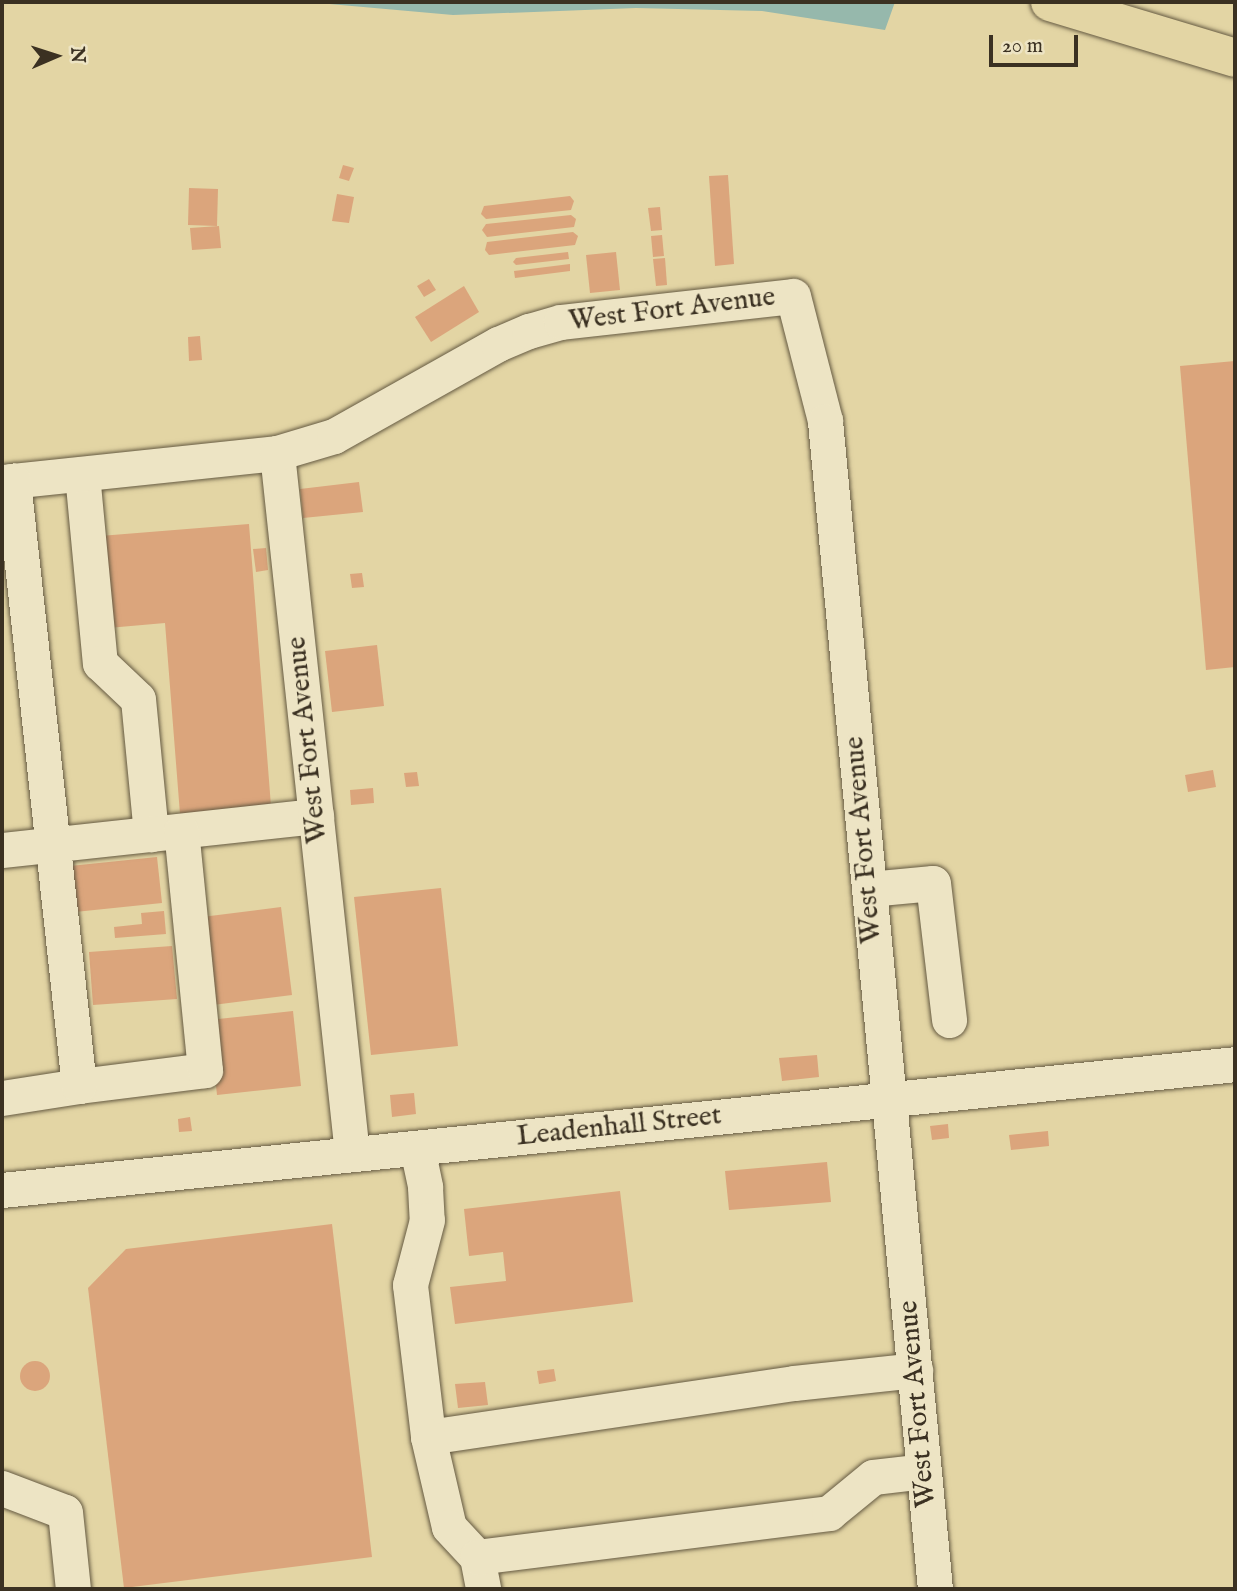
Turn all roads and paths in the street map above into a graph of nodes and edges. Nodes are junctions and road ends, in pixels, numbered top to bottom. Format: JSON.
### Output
{"nodes":[{"id":1,"x":1050,"y":2,"type":"edge"},
{"id":2,"x":1235,"y":58,"type":"edge"},
{"id":3,"x":277,"y":453,"type":"junction"},
{"id":4,"x":82,"y":474,"type":"junction"},
{"id":5,"x":7,"y":482,"type":"edge"},
{"id":6,"x":316,"y":816,"type":"junction"},
{"id":7,"x":166,"y":832,"type":"junction"},
{"id":8,"x":52,"y":844,"type":"junction"},
{"id":9,"x":2,"y":850,"type":"edge"},
{"id":10,"x":869,"y":889,"type":"junction"},
{"id":11,"x":949,"y":1020,"type":"dead end"},
{"id":12,"x":1235,"y":1064,"type":"edge"},
{"id":13,"x":79,"y":1086,"type":"junction"},
{"id":14,"x":2,"y":1098,"type":"edge"},
{"id":15,"x":888,"y":1099,"type":"junction"},
{"id":16,"x":418,"y":1148,"type":"junction"},
{"id":17,"x":352,"y":1154,"type":"junction"},
{"id":18,"x":2,"y":1190,"type":"edge"},
{"id":19,"x":915,"y":1370,"type":"junction"},
{"id":20,"x":428,"y":1437,"type":"junction"},
{"id":21,"x":924,"y":1471,"type":"junction"},
{"id":22,"x":2,"y":1488,"type":"edge"},
{"id":23,"x":480,"y":1573,"type":"edge"},
{"id":24,"x":74,"y":1589,"type":"edge"},
{"id":25,"x":935,"y":1589,"type":"edge"}],
"edges":[{"from":1,"to":2,"type":"highway"},
{"from":3,"to":4,"type":"street"},
{"from":3,"to":6,"type":"street","name":"West Fort Avenue"},
{"from":3,"to":10,"type":"street","name":"West Fort Avenue"},
{"from":4,"to":5,"type":"street"},
{"from":4,"to":7,"type":"street"},
{"from":5,"to":8,"type":"street"},
{"from":6,"to":7,"type":"street"},
{"from":6,"to":17,"type":"street","name":"West Fort Avenue"},
{"from":7,"to":8,"type":"street"},
{"from":7,"to":13,"type":"street"},
{"from":8,"to":9,"type":"street"},
{"from":8,"to":13,"type":"street"},
{"from":10,"to":11,"type":"street"},
{"from":10,"to":15,"type":"street","name":"West Fort Avenue"},
{"from":12,"to":15,"type":"street","name":"Leadenhall Street"},
{"from":13,"to":14,"type":"street"},
{"from":15,"to":16,"type":"street","name":"Leadenhall Street"},
{"from":15,"to":19,"type":"street","name":"West Fort Avenue"},
{"from":16,"to":17,"type":"street","name":"Leadenhall Street"},
{"from":16,"to":20,"type":"street"},
{"from":17,"to":18,"type":"street","name":"Leadenhall Street"},
{"from":19,"to":20,"type":"street"},
{"from":19,"to":21,"type":"street","name":"West Fort Avenue"},
{"from":20,"to":23,"type":"street"},
{"from":21,"to":23,"type":"street"},
{"from":21,"to":25,"type":"street","name":"West Fort Avenue"},
{"from":22,"to":24,"type":"street"}]}
